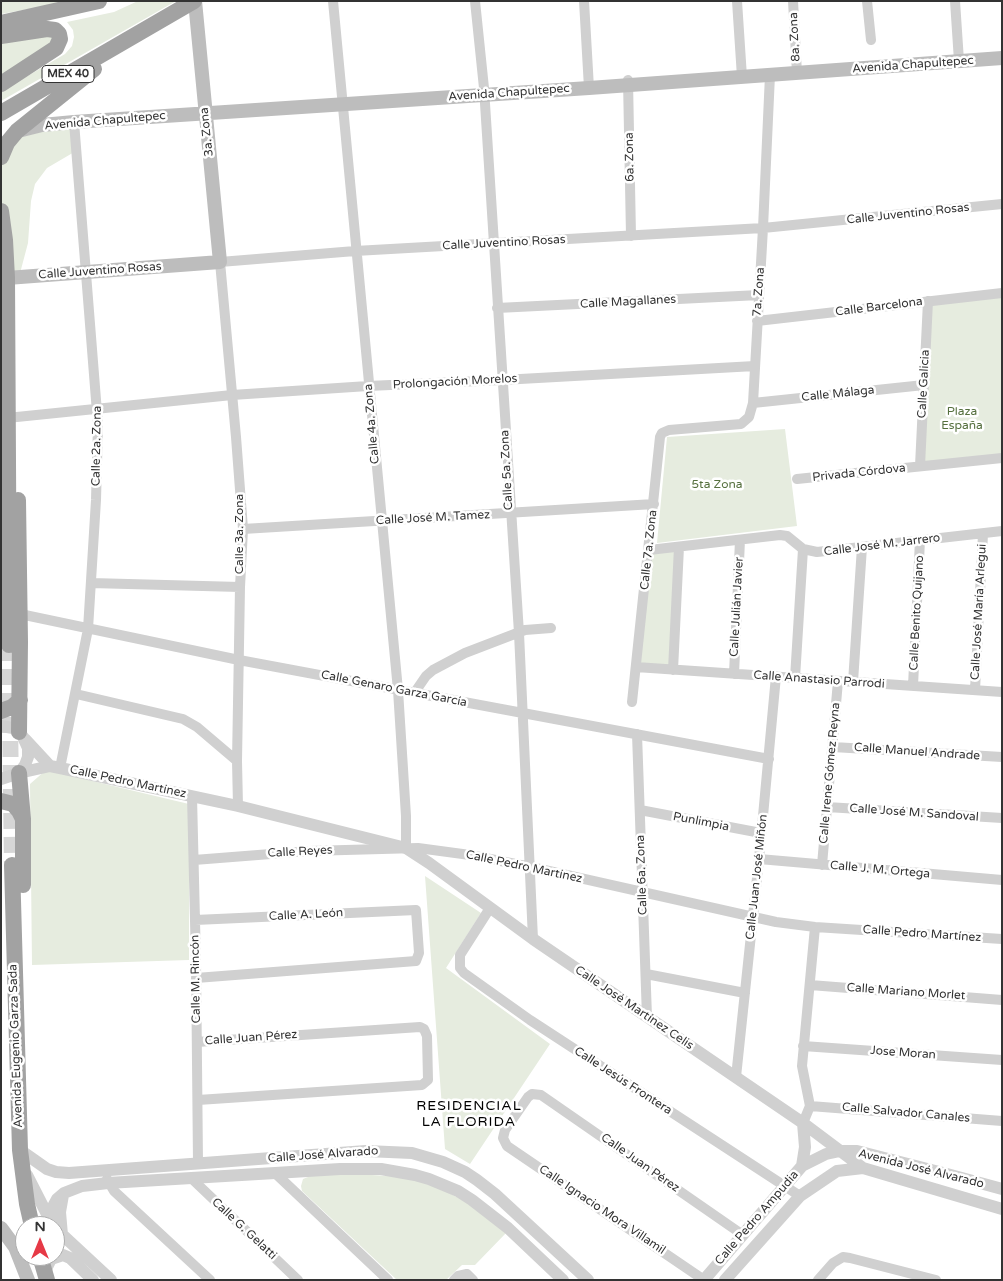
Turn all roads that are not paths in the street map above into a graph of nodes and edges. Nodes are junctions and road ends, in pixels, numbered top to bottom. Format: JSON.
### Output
{"nodes":[{"id":1,"x":99,"y":1,"type":"edge"},
{"id":2,"x":194,"y":1,"type":"edge"},
{"id":3,"x":333,"y":1,"type":"edge"},
{"id":4,"x":475,"y":1,"type":"edge"},
{"id":5,"x":584,"y":1,"type":"edge"},
{"id":6,"x":737,"y":1,"type":"edge"},
{"id":7,"x":793,"y":1,"type":"edge"},
{"id":8,"x":867,"y":1,"type":"edge"},
{"id":9,"x":955,"y":1,"type":"edge"},
{"id":10,"x":1,"y":23,"type":"edge"},
{"id":11,"x":1,"y":36,"type":"edge"},
{"id":12,"x":135,"y":36,"type":"junction"},
{"id":13,"x":871,"y":40,"type":"dead end"},
{"id":14,"x":1002,"y":52,"type":"edge"},
{"id":15,"x":958,"y":58,"type":"junction"},
{"id":16,"x":1002,"y":58,"type":"edge"},
{"id":17,"x":797,"y":70,"type":"junction"},
{"id":18,"x":742,"y":74,"type":"junction"},
{"id":19,"x":770,"y":75,"type":"junction"},
{"id":20,"x":628,"y":82,"type":"junction"},
{"id":21,"x":1,"y":84,"type":"edge"},
{"id":22,"x":589,"y":85,"type":"junction"},
{"id":23,"x":484,"y":91,"type":"junction"},
{"id":24,"x":343,"y":101,"type":"junction"},
{"id":25,"x":205,"y":110,"type":"junction"},
{"id":26,"x":1,"y":112,"type":"edge"},
{"id":27,"x":74,"y":122,"type":"junction"},
{"id":28,"x":17,"y":131,"type":"junction"},
{"id":29,"x":1,"y":157,"type":"edge"},
{"id":30,"x":1002,"y":204,"type":"edge"},
{"id":31,"x":1,"y":210,"type":"edge"},
{"id":32,"x":763,"y":228,"type":"junction"},
{"id":33,"x":631,"y":236,"type":"junction"},
{"id":34,"x":493,"y":243,"type":"junction"},
{"id":35,"x":356,"y":251,"type":"junction"},
{"id":36,"x":220,"y":262,"type":"junction"},
{"id":37,"x":85,"y":272,"type":"junction"},
{"id":38,"x":7,"y":278,"type":"junction"},
{"id":39,"x":1002,"y":293,"type":"edge"},
{"id":40,"x":759,"y":295,"type":"junction"},
{"id":41,"x":928,"y":302,"type":"junction"},
{"id":42,"x":497,"y":308,"type":"junction"},
{"id":43,"x":757,"y":321,"type":"junction"},
{"id":44,"x":755,"y":366,"type":"junction"},
{"id":45,"x":502,"y":380,"type":"junction"},
{"id":46,"x":924,"y":385,"type":"junction"},
{"id":47,"x":368,"y":386,"type":"junction"},
{"id":48,"x":232,"y":395,"type":"junction"},
{"id":49,"x":753,"y":403,"type":"junction"},
{"id":50,"x":98,"y":408,"type":"junction"},
{"id":51,"x":7,"y":418,"type":"junction"},
{"id":52,"x":662,"y":433,"type":"joint"},
{"id":53,"x":7,"y":444,"type":"junction"},
{"id":54,"x":1002,"y":458,"type":"edge"},
{"id":55,"x":920,"y":466,"type":"junction"},
{"id":56,"x":797,"y":479,"type":"dead end"},
{"id":57,"x":654,"y":504,"type":"junction"},
{"id":58,"x":510,"y":514,"type":"junction"},
{"id":59,"x":381,"y":521,"type":"junction"},
{"id":60,"x":243,"y":529,"type":"junction"},
{"id":61,"x":1002,"y":531,"type":"edge"},
{"id":62,"x":983,"y":534,"type":"junction"},
{"id":63,"x":740,"y":540,"type":"junction"},
{"id":64,"x":920,"y":540,"type":"junction"},
{"id":65,"x":679,"y":547,"type":"junction"},
{"id":66,"x":862,"y":547,"type":"junction"},
{"id":67,"x":803,"y":549,"type":"junction"},
{"id":68,"x":649,"y":550,"type":"junction"},
{"id":69,"x":91,"y":583,"type":"junction"},
{"id":70,"x":240,"y":587,"type":"junction"},
{"id":71,"x":20,"y":614,"type":"junction"},
{"id":72,"x":551,"y":628,"type":"dead end"},
{"id":73,"x":88,"y":629,"type":"junction"},
{"id":74,"x":519,"y":633,"type":"junction"},
{"id":75,"x":9,"y":645,"type":"tunnel mouth"},
{"id":76,"x":239,"y":660,"type":"junction"},
{"id":77,"x":636,"y":667,"type":"junction"},
{"id":78,"x":673,"y":670,"type":"junction"},
{"id":79,"x":734,"y":674,"type":"junction"},
{"id":80,"x":776,"y":676,"type":"junction"},
{"id":81,"x":795,"y":678,"type":"junction"},
{"id":82,"x":838,"y":681,"type":"junction"},
{"id":83,"x":853,"y":682,"type":"junction"},
{"id":84,"x":913,"y":686,"type":"junction"},
{"id":85,"x":398,"y":690,"type":"junction"},
{"id":86,"x":975,"y":690,"type":"junction"},
{"id":87,"x":415,"y":692,"type":"junction"},
{"id":88,"x":1002,"y":692,"type":"edge"},
{"id":89,"x":76,"y":694,"type":"junction"},
{"id":90,"x":20,"y":700,"type":"junction"},
{"id":91,"x":632,"y":702,"type":"dead end"},
{"id":92,"x":1,"y":711,"type":"edge"},
{"id":93,"x":523,"y":713,"type":"junction"},
{"id":94,"x":1,"y":726,"type":"edge"},
{"id":95,"x":21,"y":734,"type":"junction"},
{"id":96,"x":636,"y":734,"type":"junction"},
{"id":97,"x":832,"y":747,"type":"junction"},
{"id":98,"x":1002,"y":758,"type":"edge"},
{"id":99,"x":768,"y":759,"type":"junction"},
{"id":100,"x":237,"y":761,"type":"junction"},
{"id":101,"x":55,"y":767,"type":"junction"},
{"id":102,"x":19,"y":773,"type":"junction"},
{"id":103,"x":1,"y":778,"type":"edge"},
{"id":104,"x":192,"y":796,"type":"junction"},
{"id":105,"x":1,"y":802,"type":"edge"},
{"id":106,"x":238,"y":806,"type":"junction"},
{"id":107,"x":827,"y":807,"type":"junction"},
{"id":108,"x":640,"y":810,"type":"junction"},
{"id":109,"x":1002,"y":818,"type":"edge"},
{"id":110,"x":23,"y":819,"type":"junction"},
{"id":111,"x":761,"y":833,"type":"junction"},
{"id":112,"x":406,"y":848,"type":"junction"},
{"id":113,"x":759,"y":859,"type":"junction"},
{"id":114,"x":194,"y":860,"type":"junction"},
{"id":115,"x":12,"y":865,"type":"tunnel mouth"},
{"id":116,"x":822,"y":865,"type":"junction"},
{"id":117,"x":531,"y":867,"type":"junction"},
{"id":118,"x":1002,"y":880,"type":"edge"},
{"id":119,"x":642,"y":893,"type":"junction"},
{"id":120,"x":490,"y":908,"type":"junction"},
{"id":121,"x":753,"y":918,"type":"junction"},
{"id":122,"x":195,"y":920,"type":"junction"},
{"id":123,"x":814,"y":927,"type":"junction"},
{"id":124,"x":534,"y":939,"type":"junction"},
{"id":125,"x":1002,"y":939,"type":"edge"},
{"id":126,"x":646,"y":974,"type":"junction"},
{"id":127,"x":196,"y":978,"type":"junction"},
{"id":128,"x":810,"y":985,"type":"junction"},
{"id":129,"x":745,"y":993,"type":"junction"},
{"id":130,"x":1002,"y":1000,"type":"edge"},
{"id":131,"x":647,"y":1017,"type":"junction"},
{"id":132,"x":197,"y":1042,"type":"junction"},
{"id":133,"x":804,"y":1046,"type":"junction"},
{"id":134,"x":17,"y":1051,"type":"junction"},
{"id":135,"x":1002,"y":1060,"type":"edge"},
{"id":136,"x":736,"y":1077,"type":"junction"},
{"id":137,"x":536,"y":1094,"type":"joint"},
{"id":138,"x":198,"y":1100,"type":"junction"},
{"id":139,"x":810,"y":1106,"type":"junction"},
{"id":140,"x":1002,"y":1121,"type":"edge"},
{"id":141,"x":803,"y":1123,"type":"junction"},
{"id":142,"x":840,"y":1150,"type":"junction"},
{"id":143,"x":20,"y":1157,"type":"junction"},
{"id":144,"x":240,"y":1160,"type":"junction"},
{"id":145,"x":198,"y":1163,"type":"junction"},
{"id":146,"x":802,"y":1166,"type":"junction"},
{"id":147,"x":863,"y":1168,"type":"junction"},
{"id":148,"x":275,"y":1173,"type":"junction"},
{"id":149,"x":240,"y":1175,"type":"junction"},
{"id":150,"x":106,"y":1177,"type":"junction"},
{"id":151,"x":190,"y":1178,"type":"junction"},
{"id":152,"x":784,"y":1185,"type":"junction"},
{"id":153,"x":1002,"y":1189,"type":"edge"},
{"id":154,"x":64,"y":1193,"type":"junction"},
{"id":155,"x":800,"y":1196,"type":"junction"},
{"id":156,"x":1002,"y":1209,"type":"edge"},
{"id":157,"x":30,"y":1216,"type":"edge"},
{"id":158,"x":48,"y":1216,"type":"edge"},
{"id":159,"x":53,"y":1216,"type":"edge"},
{"id":160,"x":58,"y":1216,"type":"edge"},
{"id":161,"x":1,"y":1228,"type":"edge"},
{"id":162,"x":743,"y":1235,"type":"junction"},
{"id":163,"x":65,"y":1238,"type":"edge"},
{"id":164,"x":65,"y":1256,"type":"edge"},
{"id":165,"x":470,"y":1277,"type":"edge"},
{"id":166,"x":28,"y":1280,"type":"edge"},
{"id":167,"x":93,"y":1280,"type":"edge"},
{"id":168,"x":110,"y":1280,"type":"edge"},
{"id":169,"x":210,"y":1280,"type":"edge"},
{"id":170,"x":298,"y":1280,"type":"edge"},
{"id":171,"x":388,"y":1280,"type":"edge"},
{"id":172,"x":454,"y":1280,"type":"edge"},
{"id":173,"x":563,"y":1280,"type":"edge"},
{"id":174,"x":588,"y":1280,"type":"edge"},
{"id":175,"x":704,"y":1280,"type":"edge"},
{"id":176,"x":725,"y":1280,"type":"edge"},
{"id":177,"x":818,"y":1280,"type":"edge"},
{"id":178,"x":936,"y":1280,"type":"edge"}],
"edges":[{"from":1,"to":10,"type":"highway"},
{"from":2,"to":12,"type":"highway","number":"MEX 40"},
{"from":2,"to":25,"type":"main road","name":"3a. Zona"},
{"from":3,"to":24,"type":"street","name":"Calle 4a. Zona"},
{"from":4,"to":23,"type":"street","name":"Calle 5a. Zona"},
{"from":5,"to":22,"type":"street"},
{"from":6,"to":18,"type":"street"},
{"from":7,"to":17,"type":"street","name":"8a. Zona"},
{"from":8,"to":13,"type":"street"},
{"from":9,"to":15,"type":"street"},
{"from":11,"to":21,"type":"highway"},
{"from":12,"to":26,"type":"highway","number":"MEX 40"},
{"from":12,"to":28,"type":"highway"},
{"from":14,"to":15,"type":"main road"},
{"from":15,"to":16,"type":"main road","name":"Avenida Chapultepec"},
{"from":15,"to":17,"type":"main road","name":"Avenida Chapultepec"},
{"from":17,"to":18,"type":"main road"},
{"from":17,"to":19,"type":"main road","name":"Avenida Chapultepec"},
{"from":18,"to":19,"type":"main road","name":"Avenida Chapultepec"},
{"from":18,"to":20,"type":"main road","name":"Avenida Chapultepec"},
{"from":19,"to":32,"type":"street","name":"7a. Zona"},
{"from":20,"to":22,"type":"main road","name":"Avenida Chapultepec"},
{"from":20,"to":33,"type":"street","name":"6a. Zona"},
{"from":22,"to":23,"type":"main road","name":"Avenida Chapultepec"},
{"from":23,"to":24,"type":"main road","name":"Avenida Chapultepec"},
{"from":23,"to":34,"type":"street","name":"Calle 5a. Zona"},
{"from":24,"to":25,"type":"main road","name":"Avenida Chapultepec"},
{"from":24,"to":35,"type":"street","name":"Calle 4a. Zona"},
{"from":25,"to":27,"type":"main road","name":"Avenida Chapultepec"},
{"from":25,"to":36,"type":"main road","name":"3a. Zona"},
{"from":27,"to":28,"type":"main road","name":"Avenida Chapultepec"},
{"from":27,"to":37,"type":"street","name":"Calle 2a. Zona"},
{"from":28,"to":29,"type":"highway"},
{"from":30,"to":32,"type":"street","name":"Calle Juventino Rosas"},
{"from":31,"to":38,"type":"highway"},
{"from":32,"to":33,"type":"street","name":"Calle Juventino Rosas"},
{"from":32,"to":40,"type":"street","name":"7a. Zona"},
{"from":33,"to":34,"type":"street","name":"Calle Juventino Rosas"},
{"from":34,"to":35,"type":"street","name":"Calle Juventino Rosas"},
{"from":34,"to":42,"type":"street","name":"Calle 5a. Zona"},
{"from":35,"to":36,"type":"street","name":"Calle Juventino Rosas"},
{"from":35,"to":47,"type":"street","name":"Calle 4a. Zona"},
{"from":36,"to":37,"type":"main road","name":"Calle Juventino Rosas"},
{"from":36,"to":48,"type":"street","name":"Calle 3a. Zona"},
{"from":37,"to":38,"type":"main road","name":"Calle Juventino Rosas"},
{"from":37,"to":50,"type":"street","name":"Calle 2a. Zona"},
{"from":38,"to":51,"type":"highway"},
{"from":39,"to":41,"type":"street","name":"Calle Barcelona"},
{"from":40,"to":42,"type":"street","name":"Calle Magallanes"},
{"from":40,"to":43,"type":"street","name":"7a. Zona"},
{"from":41,"to":43,"type":"street","name":"Calle Barcelona"},
{"from":41,"to":46,"type":"street","name":"Calle Galicia"},
{"from":42,"to":45,"type":"street","name":"Calle 5a. Zona"},
{"from":43,"to":44,"type":"street","name":"7a. Zona"},
{"from":44,"to":45,"type":"street","name":"Prolongación Morelos"},
{"from":44,"to":49,"type":"street","name":"7a. Zona"},
{"from":45,"to":47,"type":"street","name":"Prolongación Morelos"},
{"from":45,"to":58,"type":"street","name":"Calle 5a. Zona"},
{"from":46,"to":49,"type":"street","name":"Calle Málaga"},
{"from":46,"to":55,"type":"street","name":"Calle Galicia"},
{"from":47,"to":48,"type":"street","name":"Prolongación Morelos"},
{"from":47,"to":59,"type":"street","name":"Calle 4a. Zona"},
{"from":48,"to":50,"type":"street","name":"Prolongación Morelos"},
{"from":48,"to":60,"type":"street","name":"Calle 3a. Zona"},
{"from":49,"to":52,"type":"street","name":"7a. Zona"},
{"from":50,"to":51,"type":"street","name":"Prolongación Morelos"},
{"from":50,"to":69,"type":"street","name":"Calle 2a. Zona"},
{"from":51,"to":53,"type":"highway"},
{"from":52,"to":57,"type":"street","name":"Calle 7a. Zona"},
{"from":53,"to":71,"type":"highway"},
{"from":53,"to":75,"type":"highway"},
{"from":54,"to":55,"type":"street","name":"Privada Córdova"},
{"from":55,"to":56,"type":"street","name":"Privada Córdova"},
{"from":57,"to":58,"type":"street","name":"Calle José M. Tamez"},
{"from":57,"to":68,"type":"street","name":"Calle 7a. Zona"},
{"from":58,"to":59,"type":"street","name":"Calle José M. Tamez"},
{"from":58,"to":74,"type":"street","name":"Calle 5a. Zona"},
{"from":59,"to":60,"type":"street","name":"Calle José M. Tamez"},
{"from":59,"to":85,"type":"street","name":"Calle 4a. Zona"},
{"from":60,"to":70,"type":"street","name":"Calle 3a. Zona"},
{"from":61,"to":62,"type":"street","name":"Calle José M. Jarrero"},
{"from":62,"to":64,"type":"street","name":"Calle José M. Jarrero"},
{"from":62,"to":86,"type":"street","name":"Calle José María Arlegui"},
{"from":63,"to":65,"type":"street","name":"Calle José M. Jarrero"},
{"from":63,"to":67,"type":"street","name":"Calle José M. Jarrero"},
{"from":63,"to":79,"type":"street","name":"Calle Julián Javier"},
{"from":64,"to":66,"type":"street","name":"Calle José M. Jarrero"},
{"from":64,"to":84,"type":"street","name":"Calle Benito Quijano"},
{"from":65,"to":68,"type":"street","name":"Calle José M. Jarrero"},
{"from":65,"to":78,"type":"street"},
{"from":66,"to":67,"type":"street","name":"Calle José M. Jarrero"},
{"from":66,"to":83,"type":"street"},
{"from":67,"to":81,"type":"street"},
{"from":68,"to":77,"type":"street","name":"Calle 7a. Zona"},
{"from":69,"to":70,"type":"street"},
{"from":69,"to":73,"type":"street","name":"Calle 2a. Zona"},
{"from":70,"to":76,"type":"street","name":"Calle 3a. Zona"},
{"from":71,"to":73,"type":"street","name":"Calle Genaro Garza García"},
{"from":71,"to":90,"type":"highway"},
{"from":72,"to":74,"type":"street"},
{"from":73,"to":76,"type":"street","name":"Calle Genaro Garza García"},
{"from":73,"to":89,"type":"street","name":"Calle 2a. Zona"},
{"from":74,"to":87,"type":"street"},
{"from":74,"to":93,"type":"street","name":"Calle 5a. Zona"},
{"from":76,"to":85,"type":"street","name":"Calle Genaro Garza García"},
{"from":76,"to":100,"type":"street","name":"Calle 3a. Zona"},
{"from":77,"to":78,"type":"street","name":"Calle Anastasio Parrodi"},
{"from":77,"to":91,"type":"street","name":"Calle 7a. Zona"},
{"from":78,"to":79,"type":"street","name":"Calle Anastasio Parrodi"},
{"from":79,"to":80,"type":"street","name":"Calle Anastasio Parrodi"},
{"from":80,"to":81,"type":"street","name":"Calle Anastasio Parrodi"},
{"from":80,"to":99,"type":"street","name":"Calle Juan José Miñón"},
{"from":81,"to":82,"type":"street","name":"Calle Anastasio Parrodi"},
{"from":82,"to":83,"type":"street","name":"Calle Anastasio Parrodi"},
{"from":82,"to":97,"type":"street","name":"Calle Irene Gómez Reyna"},
{"from":83,"to":84,"type":"street","name":"Calle Anastasio Parrodi"},
{"from":84,"to":86,"type":"street","name":"Calle Anastasio Parrodi"},
{"from":85,"to":87,"type":"street","name":"Calle Genaro Garza García"},
{"from":85,"to":112,"type":"street","name":"Calle 4a. Zona"},
{"from":86,"to":88,"type":"street","name":"Calle Anastasio Parrodi"},
{"from":87,"to":93,"type":"street","name":"Calle Genaro Garza García"},
{"from":89,"to":100,"type":"street"},
{"from":89,"to":101,"type":"street","name":"Calle 2a. Zona"},
{"from":90,"to":92,"type":"highway"},
{"from":90,"to":95,"type":"highway"},
{"from":93,"to":96,"type":"street","name":"Calle Genaro Garza García"},
{"from":93,"to":117,"type":"street","name":"Calle 5a. Zona"},
{"from":94,"to":95,"type":"street"},
{"from":95,"to":101,"type":"street"},
{"from":95,"to":102,"type":"street"},
{"from":96,"to":99,"type":"street","name":"Calle Genaro Garza García"},
{"from":96,"to":108,"type":"street","name":"Calle 6a. Zona"},
{"from":97,"to":98,"type":"street","name":"Calle Manuel Andrade"},
{"from":97,"to":107,"type":"street","name":"Calle Irene Gómez Reyna"},
{"from":99,"to":111,"type":"street","name":"Calle Juan José Miñón"},
{"from":100,"to":106,"type":"street","name":"Calle 3a. Zona"},
{"from":101,"to":102,"type":"street","name":"Calle Pedro Martínez"},
{"from":101,"to":104,"type":"street","name":"Calle Pedro Martínez"},
{"from":102,"to":103,"type":"street","name":"Calle Pedro Martínez"},
{"from":102,"to":110,"type":"highway"},
{"from":104,"to":106,"type":"street","name":"Calle Pedro Martínez"},
{"from":104,"to":114,"type":"street","name":"Calle M. Rincón"},
{"from":105,"to":110,"type":"highway"},
{"from":106,"to":112,"type":"street","name":"Calle Pedro Martínez"},
{"from":107,"to":109,"type":"street","name":"Calle José M. Sandoval"},
{"from":107,"to":116,"type":"street","name":"Calle Irene Gómez Reyna"},
{"from":108,"to":111,"type":"street","name":"Punlimpia"},
{"from":108,"to":119,"type":"street","name":"Calle 6a. Zona"},
{"from":110,"to":134,"type":"highway"},
{"from":111,"to":113,"type":"street","name":"Calle Juan José Miñón"},
{"from":112,"to":114,"type":"street","name":"Calle Reyes"},
{"from":112,"to":117,"type":"street","name":"Calle Pedro Martínez"},
{"from":112,"to":120,"type":"street","name":"Calle José Martínez Celis"},
{"from":113,"to":116,"type":"street","name":"Calle J. M. Ortega"},
{"from":113,"to":121,"type":"street","name":"Calle Juan José Miñón"},
{"from":114,"to":122,"type":"street","name":"Calle M. Rincón"},
{"from":115,"to":134,"type":"highway","name":"Avenida Eugenio Garza Sada"},
{"from":116,"to":118,"type":"street","name":"Calle J. M. Ortega"},
{"from":117,"to":119,"type":"street","name":"Calle Pedro Martínez"},
{"from":117,"to":124,"type":"street","name":"Calle 5a. Zona"},
{"from":119,"to":121,"type":"street","name":"Calle Pedro Martínez"},
{"from":119,"to":126,"type":"street","name":"Calle 6a. Zona"},
{"from":120,"to":124,"type":"street","name":"Calle José Martínez Celis"},
{"from":120,"to":152,"type":"street","name":"Calle Jesús Frontera"},
{"from":121,"to":123,"type":"street","name":"Calle Pedro Martínez"},
{"from":121,"to":129,"type":"street","name":"Calle Juan José Miñón"},
{"from":122,"to":127,"type":"street","name":"Calle M. Rincón"},
{"from":122,"to":127,"type":"street","name":"Calle A. León"},
{"from":123,"to":125,"type":"street","name":"Calle Pedro Martínez"},
{"from":123,"to":128,"type":"street"},
{"from":124,"to":131,"type":"street","name":"Calle José Martínez Celis"},
{"from":126,"to":129,"type":"street"},
{"from":126,"to":131,"type":"street","name":"Calle 6a. Zona"},
{"from":127,"to":132,"type":"street","name":"Calle M. Rincón"},
{"from":128,"to":130,"type":"street","name":"Calle Mariano Morlet"},
{"from":128,"to":133,"type":"street"},
{"from":129,"to":136,"type":"street","name":"Calle Juan José Miñón"},
{"from":131,"to":136,"type":"street","name":"Calle José Martínez Celis"},
{"from":132,"to":138,"type":"street","name":"Calle M. Rincón"},
{"from":132,"to":138,"type":"street","name":"Calle Juan Pérez"},
{"from":133,"to":135,"type":"street","name":"Jose Moran"},
{"from":133,"to":139,"type":"street"},
{"from":134,"to":143,"type":"highway","name":"Avenida Eugenio Garza Sada"},
{"from":136,"to":141,"type":"street","name":"Calle José Martínez Celis"},
{"from":137,"to":162,"type":"street","name":"Calle Juan Pérez"},
{"from":137,"to":175,"type":"street","name":"Calle Ignacio Mora Villamil"},
{"from":138,"to":145,"type":"street","name":"Calle M. Rincón"},
{"from":139,"to":140,"type":"street","name":"Calle Salvador Canales"},
{"from":139,"to":141,"type":"street"},
{"from":141,"to":142,"type":"street","name":"Calle José Martínez Celis"},
{"from":141,"to":146,"type":"street"},
{"from":142,"to":146,"type":"street","name":"Calle Pedro Ampudia"},
{"from":142,"to":147,"type":"street","name":"Calle José Martínez Celis"},
{"from":142,"to":153,"type":"street","name":"Avenida José Alvarado"},
{"from":143,"to":150,"type":"street","name":"Calle José Alvarado"},
{"from":143,"to":157,"type":"highway","name":"Avenida Eugenio Garza Sada"},
{"from":143,"to":158,"type":"street"},
{"from":144,"to":145,"type":"street","name":"Calle José Alvarado"},
{"from":144,"to":149,"type":"street"},
{"from":144,"to":174,"type":"street","name":"Calle José Alvarado"},
{"from":145,"to":150,"type":"street","name":"Calle José Alvarado"},
{"from":146,"to":152,"type":"street","name":"Calle Pedro Ampudia"},
{"from":147,"to":155,"type":"street","name":"Calle Pedro Ampudia"},
{"from":147,"to":156,"type":"street","name":"Avenida José Alvarado"},
{"from":148,"to":149,"type":"street","name":"Calle José Alvarado"},
{"from":148,"to":171,"type":"street"},
{"from":148,"to":173,"type":"street","name":"Calle José Alvarado"},
{"from":149,"to":151,"type":"street","name":"Calle José Alvarado"},
{"from":150,"to":151,"type":"street","name":"Calle José Alvarado"},
{"from":150,"to":154,"type":"street","name":"Calle José Alvarado"},
{"from":150,"to":169,"type":"street"},
{"from":151,"to":170,"type":"street","name":"Calle G. Gelatti"},
{"from":152,"to":155,"type":"street","name":"Calle Jesús Frontera"},
{"from":152,"to":162,"type":"street","name":"Calle Pedro Ampudia"},
{"from":154,"to":159,"type":"street"},
{"from":154,"to":160,"type":"street"},
{"from":155,"to":176,"type":"street","name":"Calle Pedro Ampudia"},
{"from":161,"to":166,"type":"main road"},
{"from":162,"to":175,"type":"street","name":"Calle Pedro Ampudia"},
{"from":163,"to":168,"type":"street"},
{"from":164,"to":167,"type":"street"},
{"from":165,"to":172,"type":"street"},
{"from":177,"to":178,"type":"street"}]}
